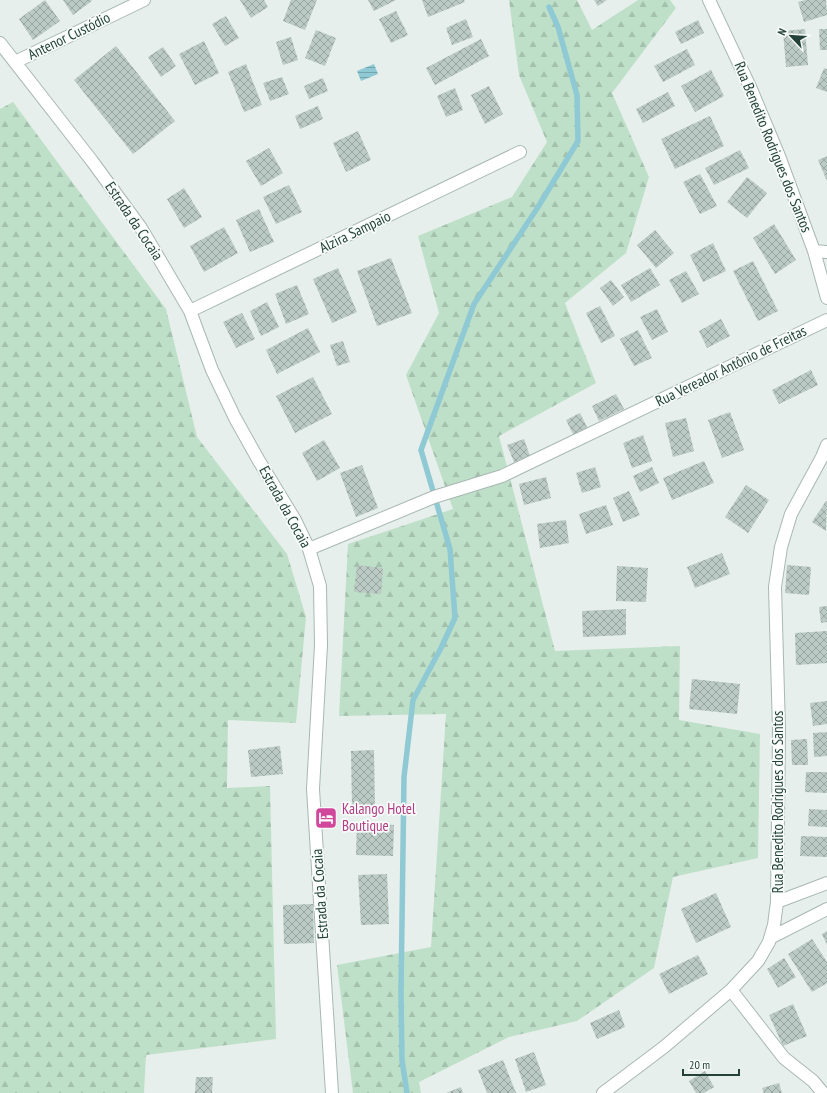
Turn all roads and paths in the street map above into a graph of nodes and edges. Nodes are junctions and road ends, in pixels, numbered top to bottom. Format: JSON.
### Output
{"nodes":[{"id":1,"x":144,"y":0,"type":"edge"},
{"id":2,"x":709,"y":0,"type":"edge"},
{"id":3,"x":0,"y":43,"type":"edge"},
{"id":4,"x":15,"y":62,"type":"junction"},
{"id":5,"x":520,"y":152,"type":"dead end"},
{"id":6,"x":814,"y":251,"type":"junction"},
{"id":7,"x":827,"y":252,"type":"edge"},
{"id":8,"x":827,"y":298,"type":"edge"},
{"id":9,"x":190,"y":311,"type":"junction"},
{"id":10,"x":827,"y":320,"type":"edge"},
{"id":11,"x":827,"y":445,"type":"edge"},
{"id":12,"x":309,"y":549,"type":"junction"},
{"id":13,"x":827,"y":883,"type":"edge"},
{"id":14,"x":777,"y":902,"type":"junction"},
{"id":15,"x":827,"y":909,"type":"edge"},
{"id":16,"x":770,"y":938,"type":"junction"},
{"id":17,"x":731,"y":990,"type":"junction"},
{"id":18,"x":332,"y":1093,"type":"edge"},
{"id":19,"x":603,"y":1093,"type":"edge"},
{"id":20,"x":823,"y":1093,"type":"edge"}],
"edges":[{"from":1,"to":4,"type":"street","name":"Antenor Custódio"},
{"from":2,"to":6,"type":"street","name":"Rua Benedito Rodrigues dos Santos"},
{"from":3,"to":4,"type":"street","name":"Estrada da Cocaia"},
{"from":4,"to":9,"type":"street","name":"Estrada da Cocaia"},
{"from":5,"to":9,"type":"street","name":"Alzira Sampaio"},
{"from":6,"to":7,"type":"street"},
{"from":6,"to":8,"type":"street","name":"Rua Benedito Rodrigues dos Santos"},
{"from":9,"to":12,"type":"street","name":"Estrada da Cocaia"},
{"from":10,"to":12,"type":"street","name":"Rua Vereador Antônio de Freitas"},
{"from":11,"to":14,"type":"street","name":"Rua Benedito Rodrigues dos Santos"},
{"from":12,"to":18,"type":"street","name":"Estrada da Cocaia"},
{"from":13,"to":14,"type":"street"},
{"from":14,"to":16,"type":"street","name":"Rua Benedito Rodrigues dos Santos"},
{"from":15,"to":16,"type":"street"},
{"from":16,"to":17,"type":"street","name":"Rua Benedito Rodrigues dos Santos"},
{"from":17,"to":19,"type":"street","name":"Rua Benedito Rodrigues dos Santos"},
{"from":17,"to":20,"type":"street"}]}
